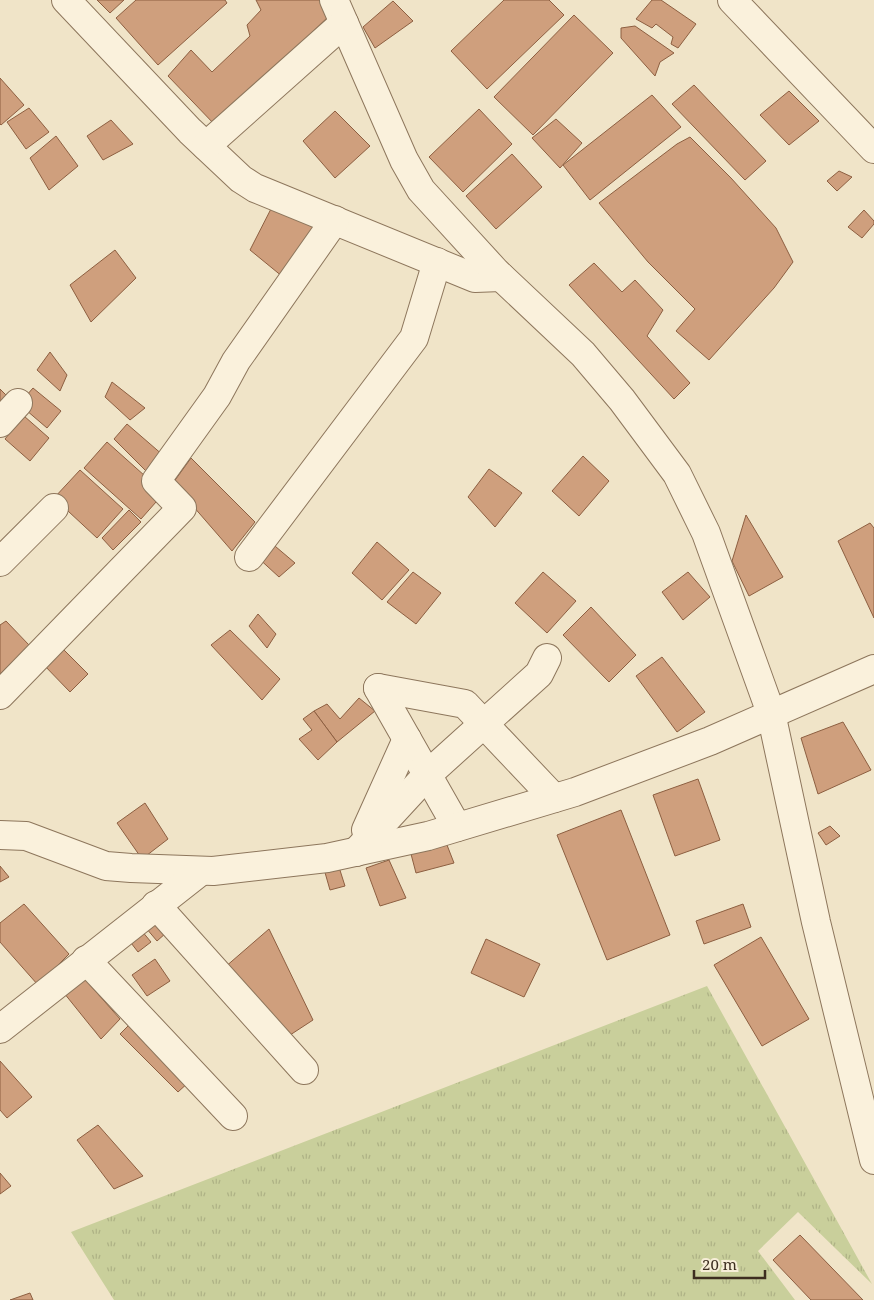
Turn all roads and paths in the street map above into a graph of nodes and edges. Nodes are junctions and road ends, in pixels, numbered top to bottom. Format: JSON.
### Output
{"nodes":[{"id":1,"x":66,"y":0,"type":"edge"},
{"id":2,"x":732,"y":0,"type":"edge"},
{"id":3,"x":339,"y":11,"type":"edge"},
{"id":4,"x":206,"y":146,"type":"junction"},
{"id":5,"x":874,"y":149,"type":"edge"},
{"id":6,"x":335,"y":220,"type":"junction"},
{"id":7,"x":437,"y":262,"type":"junction"},
{"id":8,"x":501,"y":277,"type":"junction"},
{"id":9,"x":18,"y":403,"type":"dead end"},
{"id":10,"x":0,"y":423,"type":"edge"},
{"id":11,"x":54,"y":508,"type":"dead end"},
{"id":12,"x":249,"y":557,"type":"dead end"},
{"id":13,"x":0,"y":562,"type":"edge"},
{"id":14,"x":547,"y":658,"type":"dead end"},
{"id":15,"x":874,"y":669,"type":"edge"},
{"id":16,"x":0,"y":695,"type":"edge"},
{"id":17,"x":771,"y":713,"type":"junction"},
{"id":18,"x":484,"y":724,"type":"junction"},
{"id":19,"x":407,"y":739,"type":"junction"},
{"id":20,"x":427,"y":775,"type":"junction"},
{"id":21,"x":554,"y":798,"type":"junction"},
{"id":22,"x":457,"y":828,"type":"junction"},
{"id":23,"x":0,"y":835,"type":"edge"},
{"id":24,"x":356,"y":852,"type":"junction"},
{"id":25,"x":201,"y":870,"type":"junction"},
{"id":26,"x":156,"y":905,"type":"junction"},
{"id":27,"x":86,"y":960,"type":"junction"},
{"id":28,"x":0,"y":1029,"type":"edge"},
{"id":29,"x":304,"y":1070,"type":"dead end"},
{"id":30,"x":233,"y":1116,"type":"dead end"},
{"id":31,"x":874,"y":1160,"type":"edge"}],
"edges":[{"from":1,"to":4,"type":"street"},
{"from":2,"to":5,"type":"street"},
{"from":3,"to":4,"type":"street"},
{"from":3,"to":8,"type":"street"},
{"from":4,"to":6,"type":"street"},
{"from":6,"to":7,"type":"street"},
{"from":6,"to":16,"type":"street"},
{"from":7,"to":8,"type":"street"},
{"from":7,"to":12,"type":"street"},
{"from":8,"to":17,"type":"street"},
{"from":9,"to":10,"type":"street"},
{"from":11,"to":13,"type":"street"},
{"from":14,"to":18,"type":"street"},
{"from":15,"to":17,"type":"street"},
{"from":17,"to":21,"type":"street"},
{"from":17,"to":31,"type":"street"},
{"from":18,"to":19,"type":"street"},
{"from":18,"to":20,"type":"street"},
{"from":18,"to":21,"type":"street"},
{"from":19,"to":20,"type":"street"},
{"from":19,"to":24,"type":"street"},
{"from":20,"to":22,"type":"street"},
{"from":20,"to":24,"type":"street"},
{"from":21,"to":22,"type":"street"},
{"from":22,"to":24,"type":"street"},
{"from":23,"to":25,"type":"street"},
{"from":24,"to":25,"type":"street"},
{"from":25,"to":26,"type":"street"},
{"from":26,"to":27,"type":"street"},
{"from":26,"to":29,"type":"street"},
{"from":27,"to":28,"type":"street"},
{"from":27,"to":30,"type":"street"}]}
